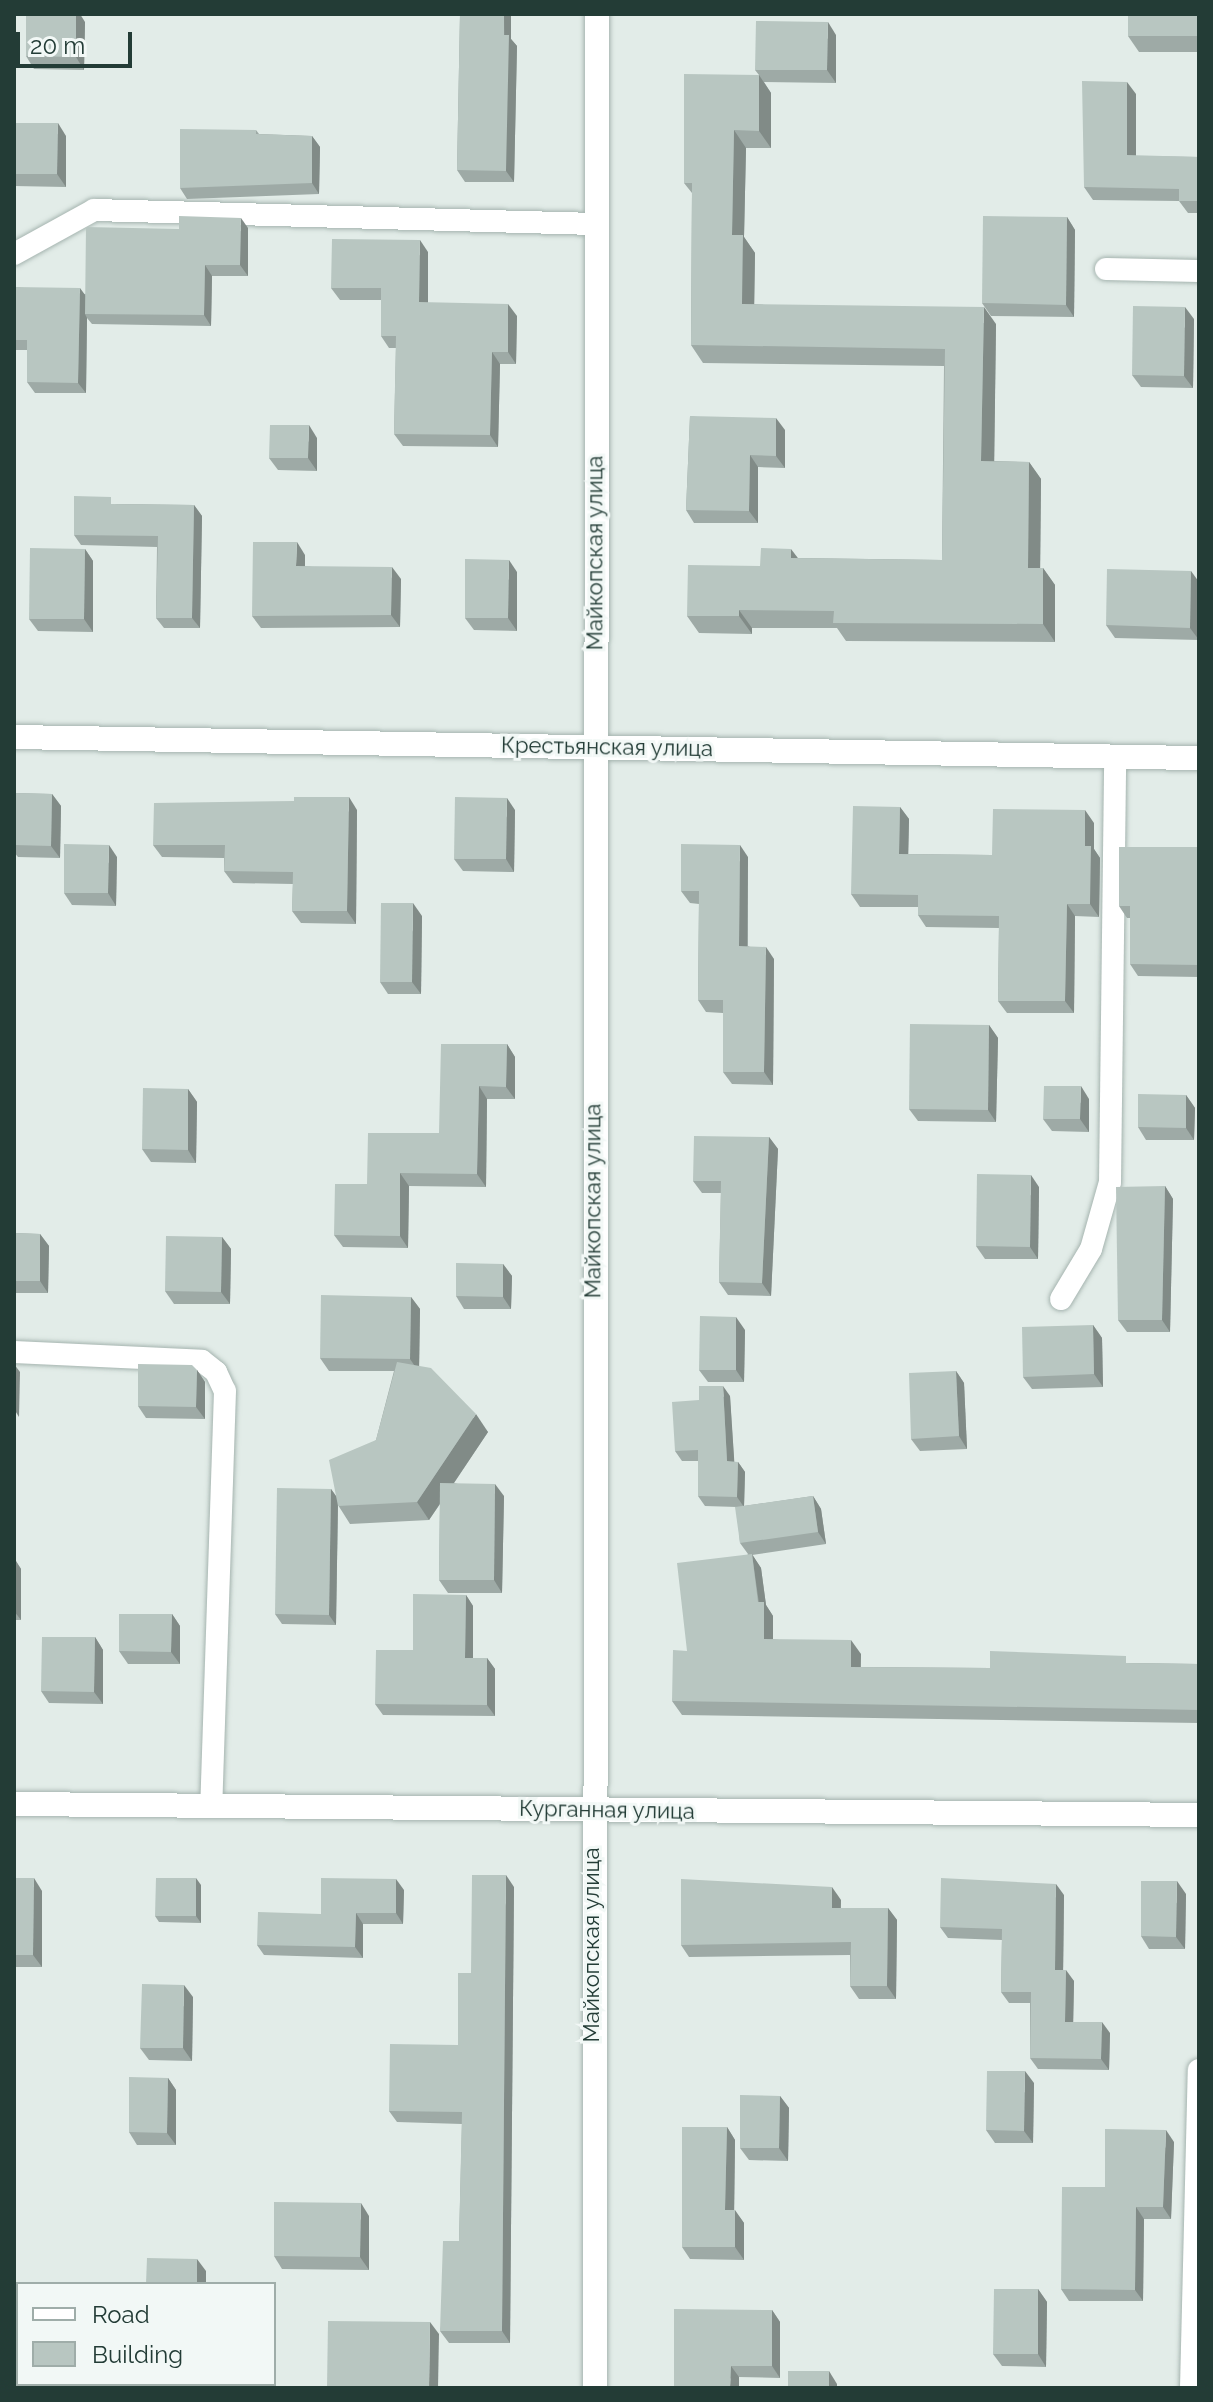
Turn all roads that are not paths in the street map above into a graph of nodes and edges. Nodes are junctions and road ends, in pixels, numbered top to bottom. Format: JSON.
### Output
{"nodes":[{"id":1,"x":597,"y":14,"type":"edge"},
{"id":2,"x":596,"y":224,"type":"junction"},
{"id":3,"x":14,"y":254,"type":"edge"},
{"id":4,"x":1106,"y":269,"type":"dead end"},
{"id":5,"x":1199,"y":271,"type":"edge"},
{"id":6,"x":14,"y":737,"type":"edge"},
{"id":7,"x":595,"y":746,"type":"junction"},
{"id":8,"x":1115,"y":758,"type":"junction"},
{"id":9,"x":1199,"y":758,"type":"edge"},
{"id":10,"x":1061,"y":1299,"type":"dead end"},
{"id":11,"x":14,"y":1352,"type":"edge"},
{"id":12,"x":14,"y":1804,"type":"edge"},
{"id":13,"x":211,"y":1806,"type":"junction"},
{"id":14,"x":592,"y":1810,"type":"junction"},
{"id":15,"x":1199,"y":1815,"type":"edge"},
{"id":16,"x":1199,"y":2070,"type":"edge"},
{"id":17,"x":595,"y":2388,"type":"edge"},
{"id":18,"x":1191,"y":2388,"type":"edge"}],
"edges":[{"from":1,"to":2,"type":"street","name":"Майкопская улица"},
{"from":2,"to":3,"type":"lane"},
{"from":2,"to":7,"type":"street","name":"Майкопская улица"},
{"from":4,"to":5,"type":"lane"},
{"from":6,"to":7,"type":"street","name":"Крестьянская улица"},
{"from":7,"to":8,"type":"street","name":"Крестьянская улица"},
{"from":7,"to":14,"type":"street","name":"Майкопская улица"},
{"from":8,"to":9,"type":"street","name":"Крестьянская улица"},
{"from":8,"to":10,"type":"lane"},
{"from":11,"to":13,"type":"lane"},
{"from":12,"to":13,"type":"street","name":"Курганная улица"},
{"from":13,"to":14,"type":"street","name":"Курганная улица"},
{"from":14,"to":15,"type":"street","name":"Курганная улица"},
{"from":14,"to":17,"type":"street","name":"Майкопская улица"},
{"from":16,"to":18,"type":"lane"}]}
